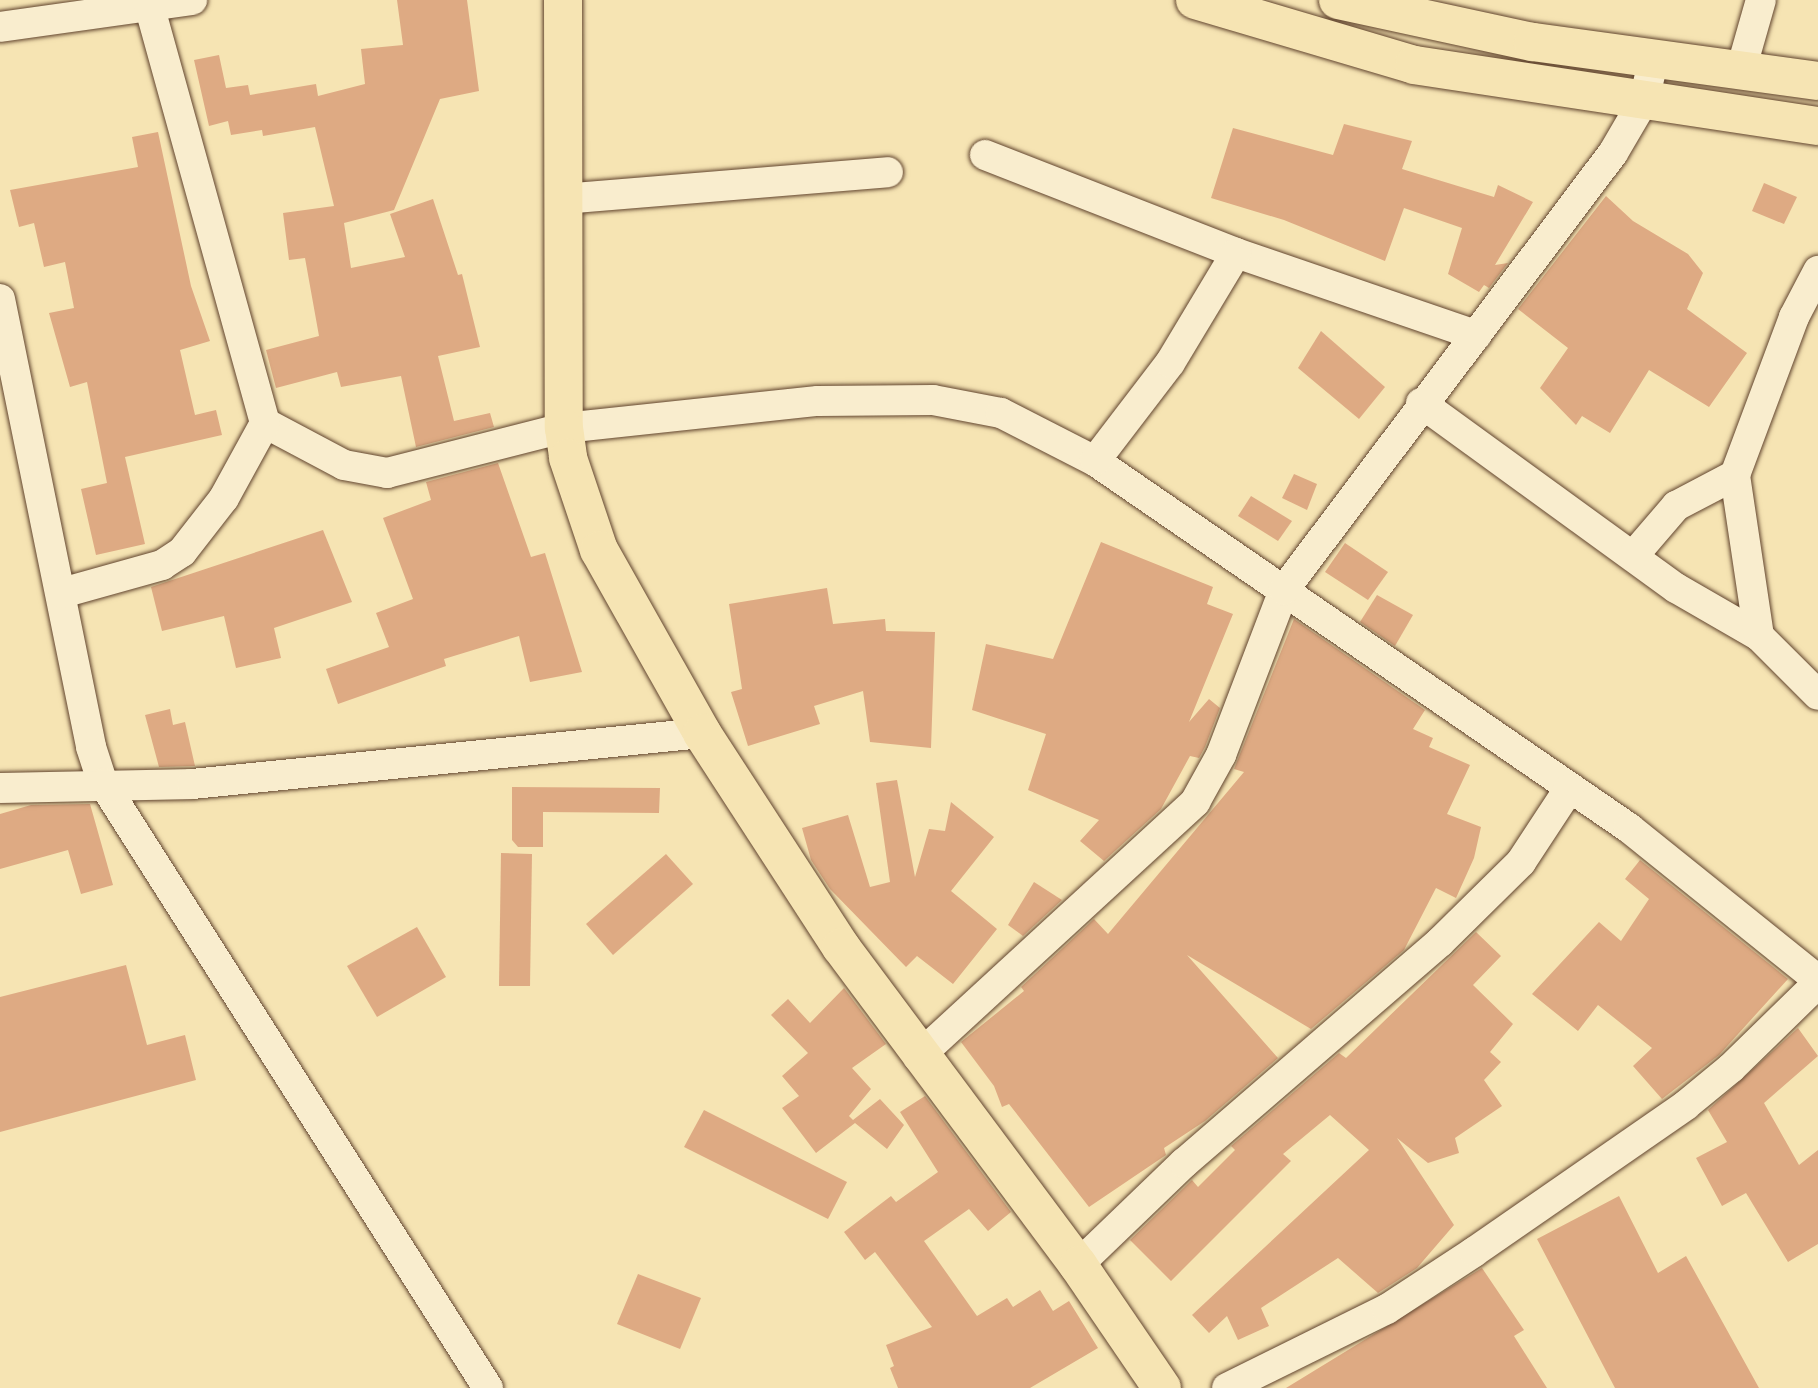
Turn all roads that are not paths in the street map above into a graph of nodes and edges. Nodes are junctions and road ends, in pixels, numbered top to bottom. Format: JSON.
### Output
{"nodes":[{"id":1,"x":192,"y":0,"type":"edge"},
{"id":2,"x":563,"y":0,"type":"edge"},
{"id":3,"x":1195,"y":0,"type":"edge"},
{"id":4,"x":1338,"y":0,"type":"edge"},
{"id":5,"x":1761,"y":0,"type":"edge"},
{"id":6,"x":150,"y":3,"type":"edge"},
{"id":7,"x":1384,"y":6,"type":"edge"},
{"id":8,"x":0,"y":27,"type":"edge"},
{"id":9,"x":1654,"y":58,"type":"junction"},
{"id":10,"x":1741,"y":70,"type":"junction"},
{"id":11,"x":1818,"y":81,"type":"edge"},
{"id":12,"x":1644,"y":100,"type":"junction"},
{"id":13,"x":1818,"y":126,"type":"edge"},
{"id":14,"x":985,"y":155,"type":"dead end"},
{"id":15,"x":888,"y":172,"type":"dead end"},
{"id":16,"x":562,"y":199,"type":"junction"},
{"id":17,"x":1236,"y":253,"type":"junction"},
{"id":18,"x":1818,"y":271,"type":"edge"},
{"id":19,"x":0,"y":299,"type":"edge"},
{"id":20,"x":1476,"y":335,"type":"junction"},
{"id":21,"x":1421,"y":403,"type":"junction"},
{"id":22,"x":265,"y":423,"type":"junction"},
{"id":23,"x":564,"y":428,"type":"junction"},
{"id":24,"x":1095,"y":461,"type":"junction"},
{"id":25,"x":1735,"y":475,"type":"junction"},
{"id":26,"x":1634,"y":555,"type":"junction"},
{"id":27,"x":1284,"y":590,"type":"junction"},
{"id":28,"x":62,"y":593,"type":"junction"},
{"id":29,"x":1759,"y":636,"type":"junction"},
{"id":30,"x":1818,"y":695,"type":"edge"},
{"id":31,"x":702,"y":733,"type":"junction"},
{"id":32,"x":103,"y":783,"type":"junction"},
{"id":33,"x":0,"y":788,"type":"edge"},
{"id":34,"x":1569,"y":789,"type":"junction"},
{"id":35,"x":1818,"y":982,"type":"edge"},
{"id":36,"x":918,"y":1057,"type":"junction"},
{"id":37,"x":1078,"y":1265,"type":"junction"},
{"id":38,"x":488,"y":1388,"type":"edge"},
{"id":39,"x":1162,"y":1388,"type":"edge"},
{"id":40,"x":1227,"y":1388,"type":"edge"}],
"edges":[{"from":1,"to":6,"type":"street"},
{"from":2,"to":16,"type":"main road"},
{"from":3,"to":12,"type":"main road"},
{"from":4,"to":7,"type":"main road"},
{"from":5,"to":10,"type":"street"},
{"from":6,"to":8,"type":"street"},
{"from":6,"to":22,"type":"street"},
{"from":7,"to":9,"type":"main road"},
{"from":9,"to":10,"type":"main road"},
{"from":9,"to":12,"type":"street"},
{"from":10,"to":11,"type":"main road"},
{"from":12,"to":13,"type":"main road"},
{"from":12,"to":20,"type":"street"},
{"from":14,"to":17,"type":"street"},
{"from":15,"to":16,"type":"street"},
{"from":16,"to":23,"type":"main road"},
{"from":17,"to":20,"type":"street"},
{"from":17,"to":24,"type":"street"},
{"from":18,"to":25,"type":"street"},
{"from":19,"to":28,"type":"street"},
{"from":20,"to":21,"type":"street"},
{"from":21,"to":26,"type":"street"},
{"from":21,"to":27,"type":"street"},
{"from":22,"to":23,"type":"street"},
{"from":22,"to":28,"type":"street"},
{"from":23,"to":24,"type":"street"},
{"from":23,"to":31,"type":"main road"},
{"from":24,"to":27,"type":"street"},
{"from":25,"to":26,"type":"street"},
{"from":25,"to":29,"type":"street"},
{"from":26,"to":29,"type":"street"},
{"from":27,"to":34,"type":"street"},
{"from":27,"to":36,"type":"street"},
{"from":28,"to":32,"type":"street"},
{"from":29,"to":30,"type":"street"},
{"from":31,"to":32,"type":"street"},
{"from":31,"to":36,"type":"main road"},
{"from":32,"to":33,"type":"street"},
{"from":32,"to":38,"type":"street"},
{"from":34,"to":35,"type":"street"},
{"from":34,"to":37,"type":"street"},
{"from":35,"to":40,"type":"street"},
{"from":36,"to":37,"type":"main road"},
{"from":37,"to":39,"type":"main road"}]}
